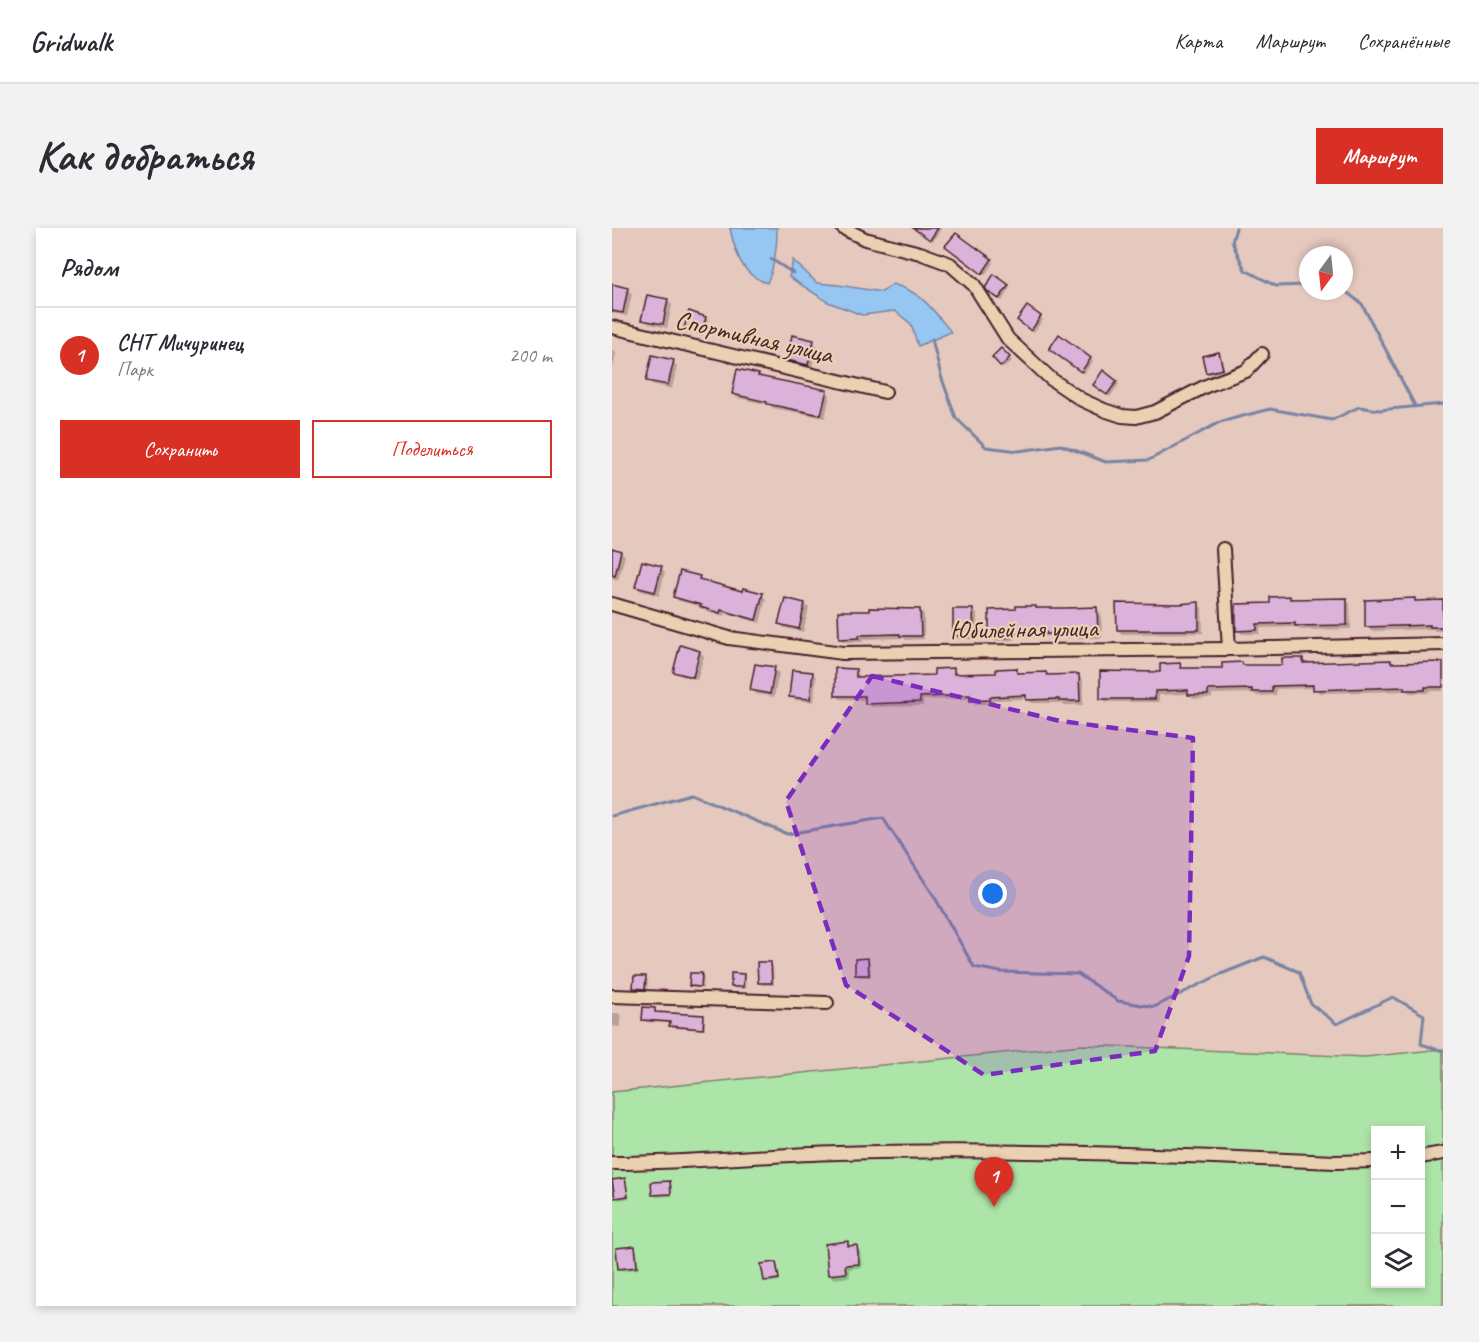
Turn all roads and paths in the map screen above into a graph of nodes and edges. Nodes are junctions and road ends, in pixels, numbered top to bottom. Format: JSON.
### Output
{"nodes":[{"id":1,"x":843,"y":228,"type":"edge"},
{"id":2,"x":612,"y":327,"type":"edge"},
{"id":3,"x":1262,"y":354,"type":"dead end"},
{"id":4,"x":885,"y":392,"type":"dead end"},
{"id":5,"x":1223,"y":549,"type":"dead end"},
{"id":6,"x":612,"y":604,"type":"edge"},
{"id":7,"x":1443,"y":644,"type":"edge"},
{"id":8,"x":1229,"y":649,"type":"junction"},
{"id":9,"x":612,"y":996,"type":"edge"},
{"id":10,"x":827,"y":1004,"type":"dead end"},
{"id":11,"x":1443,"y":1154,"type":"edge"},
{"id":12,"x":1425,"y":1156,"type":"edge"},
{"id":13,"x":1371,"y":1161,"type":"edge"},
{"id":14,"x":612,"y":1163,"type":"edge"}],
"edges":[{"from":1,"to":3,"type":"street"},
{"from":2,"to":4,"type":"street","name":"Спортивная улица"},
{"from":5,"to":8,"type":"street"},
{"from":6,"to":8,"type":"street","name":"Юбилейная улица"},
{"from":7,"to":8,"type":"street","name":"Юбилейная улица"},
{"from":9,"to":10,"type":"street"},
{"from":11,"to":12,"type":"street"},
{"from":13,"to":14,"type":"street"}]}
